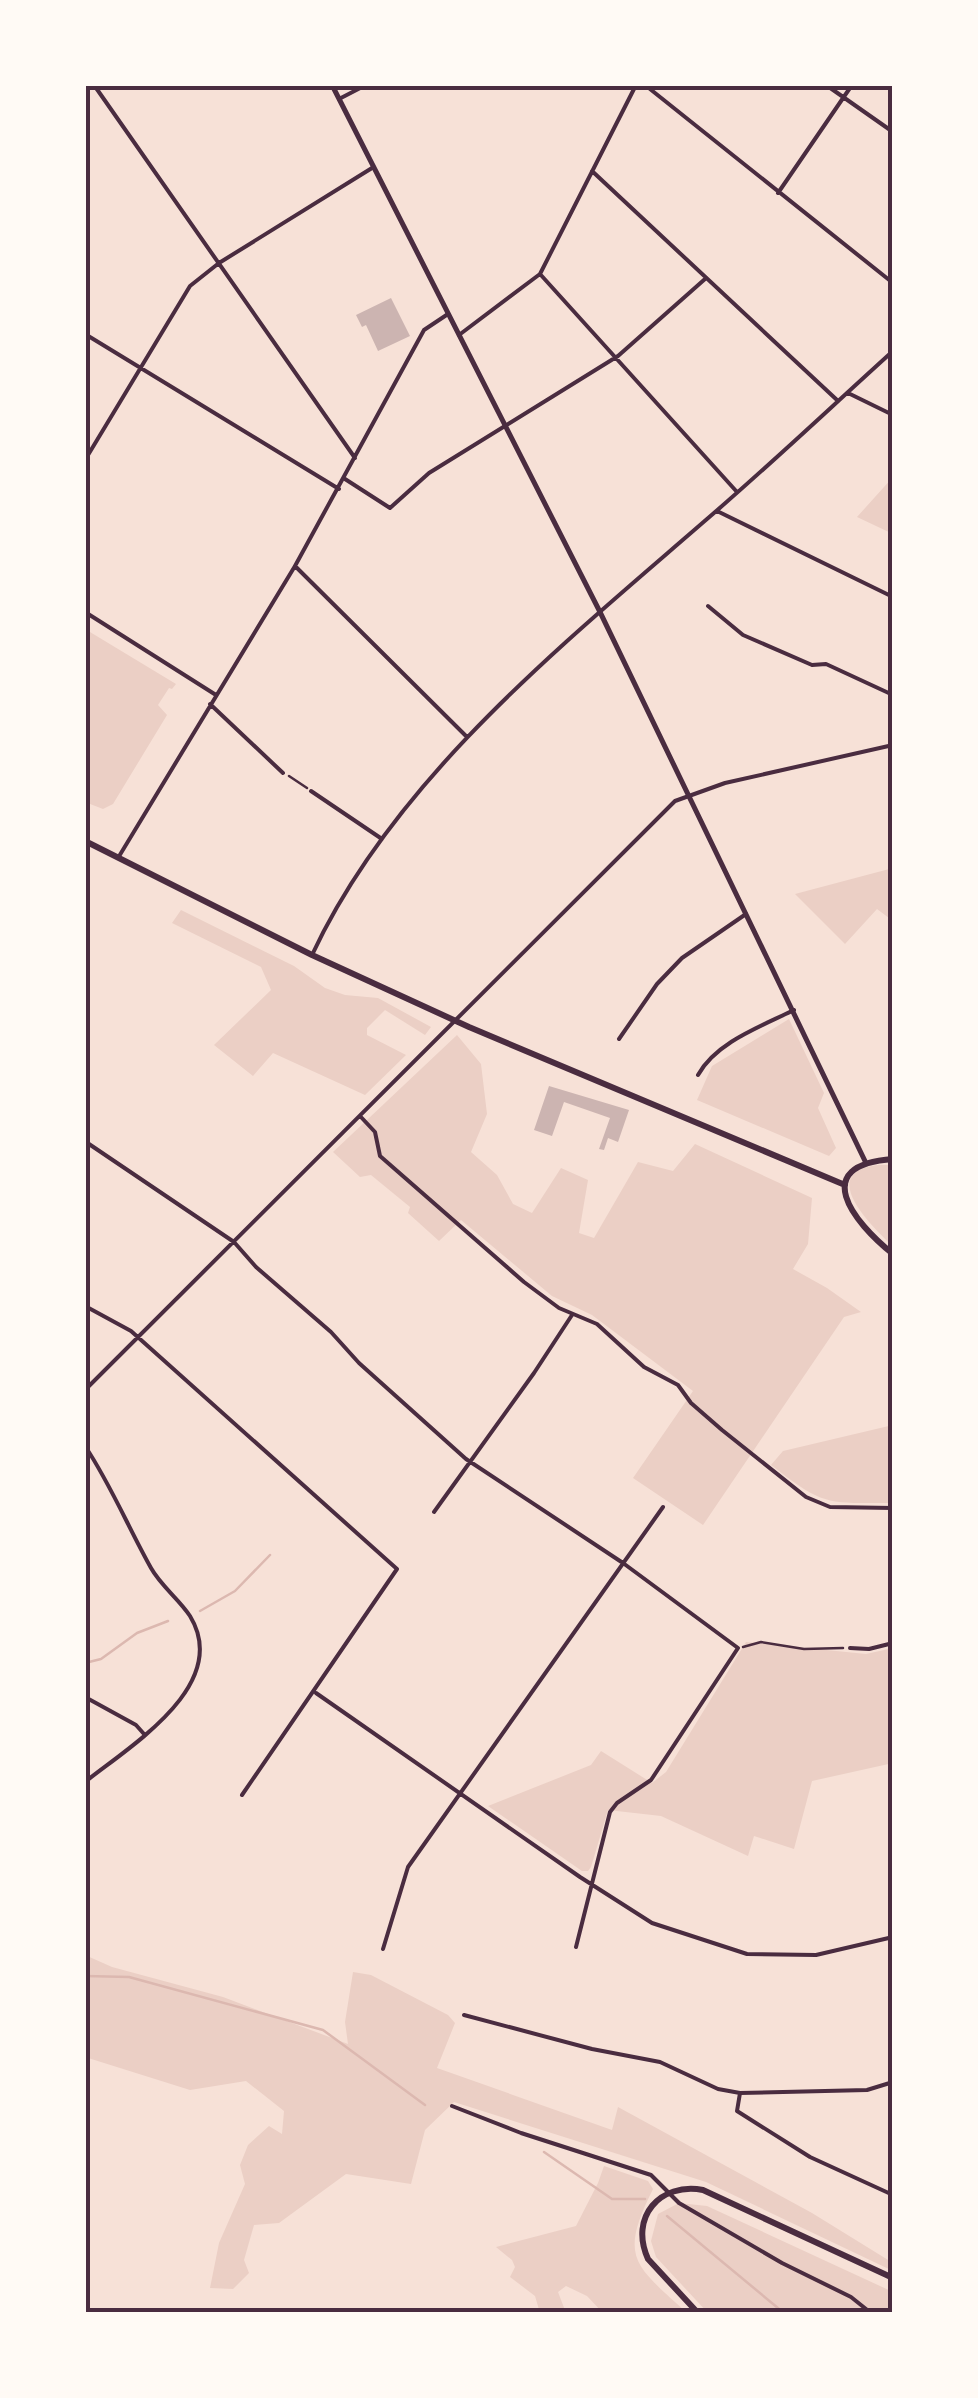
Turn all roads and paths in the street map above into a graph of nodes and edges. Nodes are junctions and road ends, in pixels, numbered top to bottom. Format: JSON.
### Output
{"nodes":[{"id":1,"x":94,"y":85,"type":"edge"},
{"id":2,"x":332,"y":85,"type":"edge"},
{"id":3,"x":366,"y":85,"type":"edge"},
{"id":4,"x":636,"y":85,"type":"edge"},
{"id":5,"x":645,"y":85,"type":"edge"},
{"id":6,"x":826,"y":85,"type":"edge"},
{"id":7,"x":852,"y":85,"type":"edge"},
{"id":8,"x":844,"y":97,"type":"junction"},
{"id":9,"x":339,"y":98,"type":"junction"},
{"id":10,"x":893,"y":132,"type":"edge"},
{"id":11,"x":373,"y":168,"type":"junction"},
{"id":12,"x":592,"y":171,"type":"junction"},
{"id":13,"x":778,"y":193,"type":"junction"},
{"id":14,"x":219,"y":263,"type":"junction"},
{"id":15,"x":540,"y":274,"type":"junction"},
{"id":16,"x":704,"y":278,"type":"junction"},
{"id":17,"x":893,"y":283,"type":"edge"},
{"id":18,"x":448,"y":314,"type":"junction"},
{"id":19,"x":85,"y":334,"type":"edge"},
{"id":20,"x":459,"y":335,"type":"junction"},
{"id":21,"x":893,"y":351,"type":"edge"},
{"id":22,"x":618,"y":356,"type":"junction"},
{"id":23,"x":139,"y":367,"type":"junction"},
{"id":24,"x":846,"y":393,"type":"junction"},
{"id":25,"x":838,"y":400,"type":"junction"},
{"id":26,"x":893,"y":416,"type":"edge"},
{"id":27,"x":506,"y":428,"type":"junction"},
{"id":28,"x":355,"y":458,"type":"junction"},
{"id":29,"x":85,"y":460,"type":"edge"},
{"id":30,"x":345,"y":479,"type":"junction"},
{"id":31,"x":339,"y":489,"type":"junction"},
{"id":32,"x":737,"y":492,"type":"junction"},
{"id":33,"x":716,"y":512,"type":"junction"},
{"id":34,"x":295,"y":566,"type":"junction"},
{"id":35,"x":893,"y":597,"type":"edge"},
{"id":36,"x":708,"y":606,"type":"dead end"},
{"id":37,"x":85,"y":612,"type":"edge"},
{"id":38,"x":600,"y":612,"type":"junction"},
{"id":39,"x":216,"y":694,"type":"junction"},
{"id":40,"x":893,"y":695,"type":"edge"},
{"id":41,"x":210,"y":704,"type":"junction"},
{"id":42,"x":468,"y":737,"type":"junction"},
{"id":43,"x":893,"y":745,"type":"edge"},
{"id":44,"x":284,"y":772,"type":"joint"},
{"id":45,"x":311,"y":791,"type":"joint"},
{"id":46,"x":689,"y":794,"type":"junction"},
{"id":47,"x":382,"y":838,"type":"junction"},
{"id":48,"x":85,"y":841,"type":"edge"},
{"id":49,"x":118,"y":858,"type":"junction"},
{"id":50,"x":746,"y":914,"type":"junction"},
{"id":51,"x":312,"y":955,"type":"junction"},
{"id":52,"x":794,"y":1010,"type":"junction"},
{"id":53,"x":456,"y":1021,"type":"junction"},
{"id":54,"x":619,"y":1040,"type":"dead end"},
{"id":55,"x":698,"y":1075,"type":"dead end"},
{"id":56,"x":360,"y":1116,"type":"junction"},
{"id":57,"x":86,"y":1142,"type":"edge"},
{"id":58,"x":893,"y":1158,"type":"edge"},
{"id":59,"x":865,"y":1162,"type":"junction"},
{"id":60,"x":845,"y":1185,"type":"junction"},
{"id":61,"x":234,"y":1242,"type":"junction"},
{"id":62,"x":893,"y":1254,"type":"edge"},
{"id":63,"x":85,"y":1306,"type":"edge"},
{"id":64,"x":572,"y":1314,"type":"junction"},
{"id":65,"x":139,"y":1338,"type":"junction"},
{"id":66,"x":85,"y":1390,"type":"edge"},
{"id":67,"x":85,"y":1446,"type":"edge"},
{"id":68,"x":471,"y":1462,"type":"junction"},
{"id":69,"x":663,"y":1507,"type":"dead end"},
{"id":70,"x":893,"y":1508,"type":"edge"},
{"id":71,"x":434,"y":1512,"type":"dead end"},
{"id":72,"x":623,"y":1564,"type":"junction"},
{"id":73,"x":893,"y":1643,"type":"edge"},
{"id":74,"x":738,"y":1648,"type":"junction"},
{"id":75,"x":850,"y":1648,"type":"joint"},
{"id":76,"x":315,"y":1693,"type":"junction"},
{"id":77,"x":85,"y":1697,"type":"edge"},
{"id":78,"x":144,"y":1734,"type":"junction"},
{"id":79,"x":85,"y":1782,"type":"edge"},
{"id":80,"x":462,"y":1794,"type":"junction"},
{"id":81,"x":242,"y":1795,"type":"dead end"},
{"id":82,"x":591,"y":1882,"type":"junction"},
{"id":83,"x":893,"y":1937,"type":"edge"},
{"id":84,"x":576,"y":1947,"type":"dead end"},
{"id":85,"x":382,"y":1950,"type":"dead end"},
{"id":86,"x":464,"y":2015,"type":"dead end"},
{"id":87,"x":893,"y":2082,"type":"edge"},
{"id":88,"x":740,"y":2093,"type":"junction"},
{"id":89,"x":452,"y":2106,"type":"dead end"},
{"id":90,"x":668,"y":2192,"type":"junction"},
{"id":91,"x":893,"y":2195,"type":"edge"},
{"id":92,"x":893,"y":2278,"type":"edge"},
{"id":93,"x":698,"y":2313,"type":"edge"},
{"id":94,"x":871,"y":2313,"type":"edge"}],
"edges":[{"from":1,"to":14,"type":"street"},
{"from":2,"to":9,"type":"street"},
{"from":3,"to":9,"type":"street"},
{"from":4,"to":12,"type":"street"},
{"from":5,"to":13,"type":"street"},
{"from":6,"to":8,"type":"street"},
{"from":7,"to":8,"type":"street"},
{"from":8,"to":10,"type":"street"},
{"from":8,"to":13,"type":"street"},
{"from":9,"to":11,"type":"street"},
{"from":11,"to":14,"type":"street"},
{"from":11,"to":18,"type":"street"},
{"from":12,"to":15,"type":"street"},
{"from":12,"to":16,"type":"street"},
{"from":13,"to":17,"type":"street"},
{"from":14,"to":23,"type":"street"},
{"from":14,"to":28,"type":"street"},
{"from":15,"to":20,"type":"street"},
{"from":15,"to":22,"type":"street"},
{"from":16,"to":22,"type":"street"},
{"from":16,"to":25,"type":"street"},
{"from":18,"to":20,"type":"street"},
{"from":18,"to":28,"type":"street"},
{"from":19,"to":23,"type":"street"},
{"from":20,"to":27,"type":"street"},
{"from":21,"to":24,"type":"street"},
{"from":22,"to":27,"type":"street"},
{"from":22,"to":32,"type":"street"},
{"from":23,"to":29,"type":"street"},
{"from":23,"to":31,"type":"street"},
{"from":24,"to":25,"type":"street"},
{"from":24,"to":26,"type":"street"},
{"from":25,"to":32,"type":"street"},
{"from":27,"to":30,"type":"street"},
{"from":27,"to":38,"type":"street"},
{"from":28,"to":30,"type":"street"},
{"from":30,"to":31,"type":"street"},
{"from":31,"to":34,"type":"street"},
{"from":32,"to":33,"type":"street"},
{"from":33,"to":35,"type":"street"},
{"from":33,"to":38,"type":"street"},
{"from":34,"to":39,"type":"street"},
{"from":34,"to":42,"type":"street"},
{"from":36,"to":40,"type":"street"},
{"from":37,"to":39,"type":"street"},
{"from":38,"to":42,"type":"street"},
{"from":38,"to":46,"type":"street"},
{"from":39,"to":41,"type":"street"},
{"from":41,"to":44,"type":"street"},
{"from":41,"to":49,"type":"street"},
{"from":42,"to":47,"type":"street"},
{"from":43,"to":46,"type":"street"},
{"from":44,"to":45,"type":"path"},
{"from":45,"to":47,"type":"street"},
{"from":46,"to":50,"type":"street"},
{"from":46,"to":53,"type":"street"},
{"from":47,"to":51,"type":"street"},
{"from":48,"to":49,"type":"main road"},
{"from":49,"to":51,"type":"main road"},
{"from":50,"to":52,"type":"street"},
{"from":50,"to":54,"type":"street"},
{"from":51,"to":53,"type":"main road"},
{"from":52,"to":55,"type":"street"},
{"from":52,"to":59,"type":"street"},
{"from":53,"to":56,"type":"street"},
{"from":53,"to":60,"type":"main road"},
{"from":56,"to":61,"type":"street"},
{"from":56,"to":64,"type":"street"},
{"from":57,"to":61,"type":"street"},
{"from":58,"to":59,"type":"main road"},
{"from":59,"to":60,"type":"main road"},
{"from":60,"to":62,"type":"main road"},
{"from":61,"to":65,"type":"street"},
{"from":61,"to":68,"type":"street"},
{"from":63,"to":65,"type":"street"},
{"from":64,"to":68,"type":"street"},
{"from":64,"to":70,"type":"street"},
{"from":65,"to":66,"type":"street"},
{"from":65,"to":76,"type":"street"},
{"from":67,"to":78,"type":"street"},
{"from":68,"to":71,"type":"street"},
{"from":68,"to":72,"type":"street"},
{"from":69,"to":72,"type":"street"},
{"from":72,"to":74,"type":"street"},
{"from":72,"to":80,"type":"street"},
{"from":73,"to":75,"type":"street"},
{"from":74,"to":75,"type":"path"},
{"from":74,"to":82,"type":"street"},
{"from":76,"to":80,"type":"street"},
{"from":76,"to":81,"type":"street"},
{"from":77,"to":78,"type":"street"},
{"from":78,"to":79,"type":"street"},
{"from":80,"to":82,"type":"street"},
{"from":80,"to":85,"type":"street"},
{"from":82,"to":83,"type":"street"},
{"from":82,"to":84,"type":"street"},
{"from":86,"to":88,"type":"street"},
{"from":87,"to":88,"type":"street"},
{"from":88,"to":91,"type":"street"},
{"from":89,"to":90,"type":"street"},
{"from":90,"to":92,"type":"main road"},
{"from":90,"to":93,"type":"main road"},
{"from":90,"to":94,"type":"street"}]}
